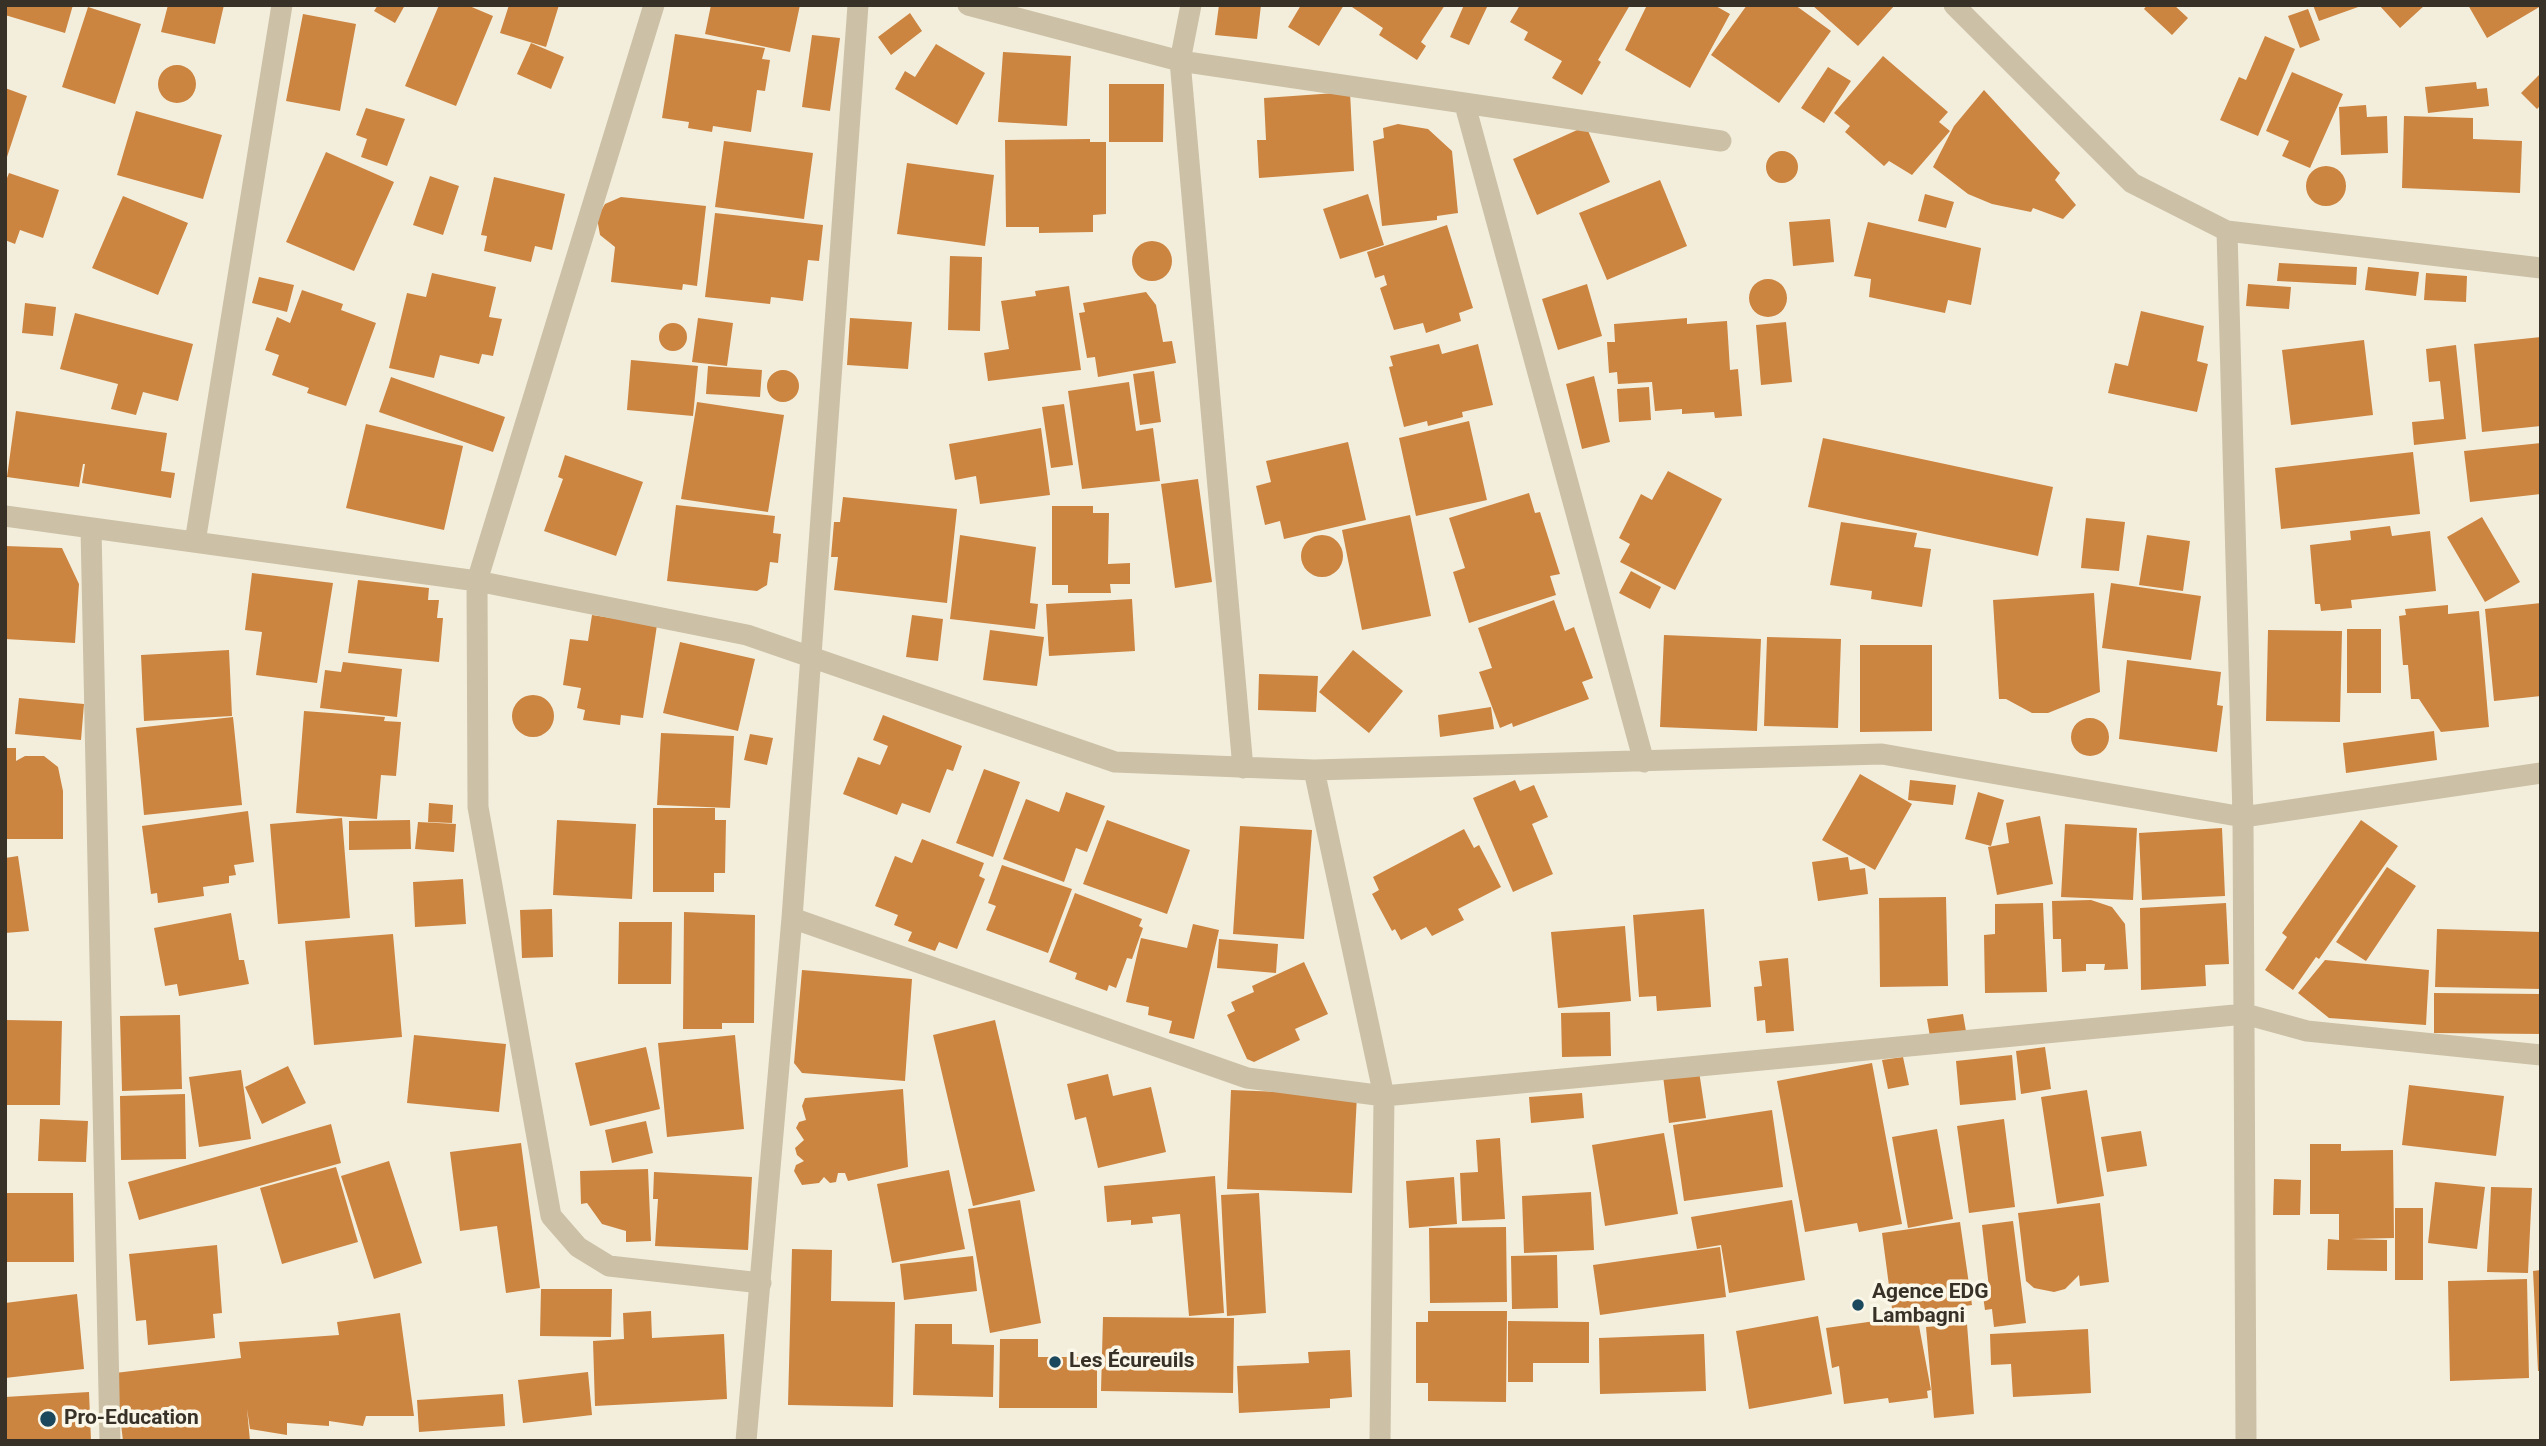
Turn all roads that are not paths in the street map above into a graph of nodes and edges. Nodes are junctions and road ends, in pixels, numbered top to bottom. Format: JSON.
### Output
{"nodes":[{"id":1,"x":282,"y":5,"type":"edge"},
{"id":2,"x":654,"y":5,"type":"edge"},
{"id":3,"x":858,"y":5,"type":"edge"},
{"id":4,"x":968,"y":5,"type":"edge"},
{"id":5,"x":1191,"y":5,"type":"edge"},
{"id":6,"x":1954,"y":5,"type":"edge"},
{"id":7,"x":1180,"y":61,"type":"junction"},
{"id":8,"x":1465,"y":105,"type":"junction"},
{"id":9,"x":1721,"y":141,"type":"dead end"},
{"id":10,"x":2227,"y":231,"type":"junction"},
{"id":11,"x":2541,"y":268,"type":"edge"},
{"id":12,"x":5,"y":516,"type":"edge"},
{"id":13,"x":91,"y":528,"type":"junction"},
{"id":14,"x":195,"y":542,"type":"junction"},
{"id":15,"x":477,"y":582,"type":"junction"},
{"id":16,"x":811,"y":657,"type":"junction"},
{"id":17,"x":1644,"y":762,"type":"junction"},
{"id":18,"x":1243,"y":768,"type":"junction"},
{"id":19,"x":1314,"y":770,"type":"junction"},
{"id":20,"x":2541,"y":773,"type":"edge"},
{"id":21,"x":2244,"y":817,"type":"junction"},
{"id":22,"x":792,"y":918,"type":"junction"},
{"id":23,"x":2245,"y":1014,"type":"junction"},
{"id":24,"x":2541,"y":1055,"type":"edge"},
{"id":25,"x":1384,"y":1096,"type":"junction"},
{"id":26,"x":761,"y":1283,"type":"junction"},
{"id":27,"x":110,"y":1441,"type":"edge"},
{"id":28,"x":747,"y":1441,"type":"edge"},
{"id":29,"x":1380,"y":1441,"type":"edge"},
{"id":30,"x":2246,"y":1441,"type":"edge"}],
"edges":[{"from":1,"to":14,"type":"street"},
{"from":2,"to":15,"type":"street"},
{"from":3,"to":16,"type":"street"},
{"from":4,"to":7,"type":"street"},
{"from":5,"to":7,"type":"street"},
{"from":6,"to":10,"type":"street"},
{"from":7,"to":8,"type":"street"},
{"from":7,"to":18,"type":"street"},
{"from":8,"to":9,"type":"street"},
{"from":8,"to":17,"type":"street"},
{"from":10,"to":11,"type":"street"},
{"from":10,"to":21,"type":"street"},
{"from":12,"to":13,"type":"street"},
{"from":13,"to":14,"type":"street"},
{"from":13,"to":27,"type":"street"},
{"from":14,"to":15,"type":"street"},
{"from":15,"to":16,"type":"street"},
{"from":15,"to":26,"type":"street"},
{"from":16,"to":18,"type":"street"},
{"from":16,"to":22,"type":"street"},
{"from":17,"to":19,"type":"street"},
{"from":17,"to":21,"type":"street"},
{"from":18,"to":19,"type":"street"},
{"from":19,"to":25,"type":"street"},
{"from":20,"to":21,"type":"street"},
{"from":21,"to":23,"type":"street"},
{"from":22,"to":25,"type":"street"},
{"from":22,"to":26,"type":"street"},
{"from":23,"to":24,"type":"street"},
{"from":23,"to":25,"type":"street"},
{"from":23,"to":30,"type":"street"},
{"from":25,"to":29,"type":"street"},
{"from":26,"to":28,"type":"street"}]}
